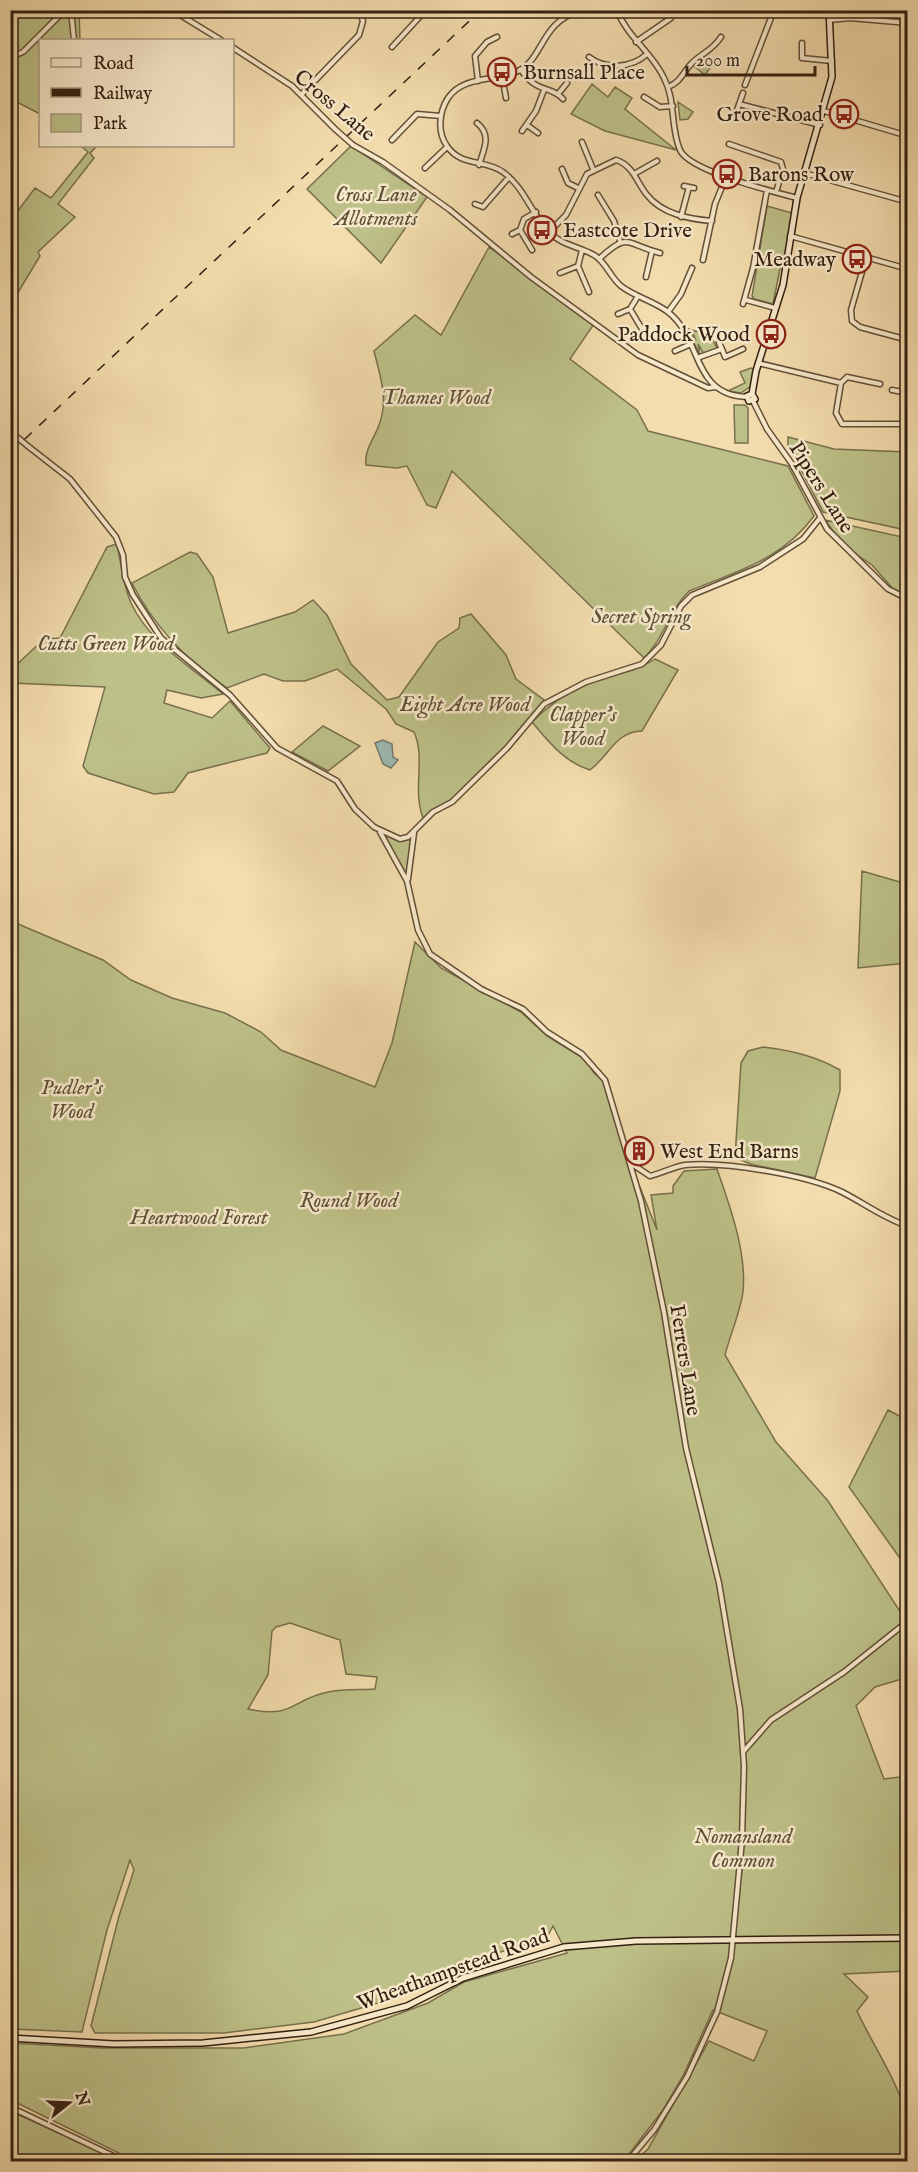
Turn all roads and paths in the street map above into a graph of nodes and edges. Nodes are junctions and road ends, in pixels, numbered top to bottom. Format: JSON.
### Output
{"nodes":[{"id":1,"x":65,"y":10,"type":"edge"},
{"id":2,"x":71,"y":10,"type":"edge"},
{"id":3,"x":172,"y":10,"type":"edge"},
{"id":4,"x":359,"y":10,"type":"edge"},
{"id":5,"x":426,"y":10,"type":"edge"},
{"id":6,"x":616,"y":10,"type":"edge"},
{"id":7,"x":675,"y":10,"type":"edge"},
{"id":8,"x":774,"y":10,"type":"edge"},
{"id":9,"x":794,"y":10,"type":"edge"},
{"id":10,"x":825,"y":10,"type":"edge"},
{"id":11,"x":829,"y":10,"type":"edge"},
{"id":12,"x":579,"y":11,"type":"edge"},
{"id":13,"x":830,"y":20,"type":"junction"},
{"id":14,"x":908,"y":23,"type":"edge"},
{"id":15,"x":497,"y":37,"type":"dead end"},
{"id":16,"x":721,"y":38,"type":"dead end"},
{"id":17,"x":74,"y":39,"type":"edge"},
{"id":18,"x":219,"y":39,"type":"edge"},
{"id":19,"x":636,"y":42,"type":"junction"},
{"id":20,"x":802,"y":43,"type":"dead end"},
{"id":21,"x":392,"y":47,"type":"dead end"},
{"id":22,"x":234,"y":48,"type":"edge"},
{"id":23,"x":648,"y":54,"type":"junction"},
{"id":24,"x":10,"y":57,"type":"edge"},
{"id":25,"x":589,"y":57,"type":"dead end"},
{"id":26,"x":833,"y":61,"type":"junction"},
{"id":27,"x":521,"y":70,"type":"junction"},
{"id":28,"x":502,"y":76,"type":"junction"},
{"id":29,"x":478,"y":81,"type":"junction"},
{"id":30,"x":567,"y":83,"type":"dead end"},
{"id":31,"x":746,"y":85,"type":"dead end"},
{"id":32,"x":668,"y":87,"type":"junction"},
{"id":33,"x":544,"y":90,"type":"junction"},
{"id":34,"x":743,"y":93,"type":"dead end"},
{"id":35,"x":558,"y":94,"type":"junction"},
{"id":36,"x":301,"y":95,"type":"junction"},
{"id":37,"x":644,"y":97,"type":"dead end"},
{"id":38,"x":506,"y":98,"type":"dead end"},
{"id":39,"x":563,"y":99,"type":"dead end"},
{"id":40,"x":739,"y":104,"type":"junction"},
{"id":41,"x":673,"y":106,"type":"junction"},
{"id":42,"x":824,"y":111,"type":"junction"},
{"id":43,"x":441,"y":116,"type":"junction"},
{"id":44,"x":735,"y":116,"type":"dead end"},
{"id":45,"x":477,"y":123,"type":"dead end"},
{"id":46,"x":527,"y":125,"type":"junction"},
{"id":47,"x":820,"y":125,"type":"junction"},
{"id":48,"x":522,"y":131,"type":"dead end"},
{"id":49,"x":538,"y":133,"type":"dead end"},
{"id":50,"x":908,"y":136,"type":"edge"},
{"id":51,"x":392,"y":140,"type":"dead end"},
{"id":52,"x":582,"y":142,"type":"dead end"},
{"id":53,"x":729,"y":144,"type":"dead end"},
{"id":54,"x":447,"y":147,"type":"junction"},
{"id":55,"x":657,"y":161,"type":"dead end"},
{"id":56,"x":479,"y":165,"type":"junction"},
{"id":57,"x":425,"y":168,"type":"dead end"},
{"id":58,"x":562,"y":169,"type":"dead end"},
{"id":59,"x":593,"y":169,"type":"junction"},
{"id":60,"x":804,"y":173,"type":"junction"},
{"id":61,"x":634,"y":174,"type":"junction"},
{"id":62,"x":509,"y":177,"type":"junction"},
{"id":63,"x":726,"y":177,"type":"junction"},
{"id":64,"x":689,"y":187,"type":"dead end"},
{"id":65,"x":578,"y":188,"type":"junction"},
{"id":66,"x":767,"y":190,"type":"junction"},
{"id":67,"x":776,"y":192,"type":"junction"},
{"id":68,"x":597,"y":195,"type":"dead end"},
{"id":69,"x":797,"y":198,"type":"junction"},
{"id":70,"x":908,"y":202,"type":"edge"},
{"id":71,"x":475,"y":204,"type":"dead end"},
{"id":72,"x":536,"y":212,"type":"junction"},
{"id":73,"x":681,"y":217,"type":"junction"},
{"id":74,"x":712,"y":221,"type":"junction"},
{"id":75,"x":520,"y":230,"type":"junction"},
{"id":76,"x":549,"y":232,"type":"junction"},
{"id":77,"x":512,"y":234,"type":"dead end"},
{"id":78,"x":789,"y":236,"type":"junction"},
{"id":79,"x":620,"y":241,"type":"junction"},
{"id":80,"x":532,"y":250,"type":"dead end"},
{"id":81,"x":582,"y":250,"type":"junction"},
{"id":82,"x":652,"y":251,"type":"junction"},
{"id":83,"x":660,"y":253,"type":"dead end"},
{"id":84,"x":866,"y":258,"type":"junction"},
{"id":85,"x":599,"y":259,"type":"junction"},
{"id":86,"x":703,"y":260,"type":"dead end"},
{"id":87,"x":578,"y":266,"type":"junction"},
{"id":88,"x":692,"y":268,"type":"dead end"},
{"id":89,"x":908,"y":269,"type":"edge"},
{"id":90,"x":561,"y":273,"type":"dead end"},
{"id":91,"x":646,"y":277,"type":"dead end"},
{"id":92,"x":589,"y":292,"type":"dead end"},
{"id":93,"x":638,"y":296,"type":"junction"},
{"id":94,"x":630,"y":309,"type":"junction"},
{"id":95,"x":776,"y":309,"type":"junction"},
{"id":96,"x":668,"y":312,"type":"junction"},
{"id":97,"x":618,"y":314,"type":"dead end"},
{"id":98,"x":645,"y":334,"type":"dead end"},
{"id":99,"x":908,"y":340,"type":"edge"},
{"id":100,"x":719,"y":343,"type":"dead end"},
{"id":101,"x":691,"y":344,"type":"junction"},
{"id":102,"x":722,"y":349,"type":"junction"},
{"id":103,"x":743,"y":349,"type":"dead end"},
{"id":104,"x":675,"y":351,"type":"dead end"},
{"id":105,"x":697,"y":358,"type":"junction"},
{"id":106,"x":758,"y":363,"type":"junction"},
{"id":107,"x":841,"y":382,"type":"junction"},
{"id":108,"x":880,"y":384,"type":"dead end"},
{"id":109,"x":716,"y":387,"type":"junction"},
{"id":110,"x":892,"y":390,"type":"dead end"},
{"id":111,"x":908,"y":393,"type":"edge"},
{"id":112,"x":751,"y":397,"type":"junction"},
{"id":113,"x":908,"y":424,"type":"edge"},
{"id":114,"x":11,"y":433,"type":"edge"},
{"id":115,"x":820,"y":518,"type":"junction"},
{"id":116,"x":908,"y":599,"type":"edge"},
{"id":117,"x":380,"y":832,"type":"junction"},
{"id":118,"x":414,"y":833,"type":"junction"},
{"id":119,"x":407,"y":881,"type":"junction"},
{"id":120,"x":631,"y":1163,"type":"junction"},
{"id":121,"x":908,"y":1226,"type":"edge"},
{"id":122,"x":906,"y":1623,"type":"edge"},
{"id":123,"x":743,"y":1753,"type":"junction"},
{"id":124,"x":908,"y":1938,"type":"edge"},
{"id":125,"x":734,"y":1940,"type":"junction"},
{"id":126,"x":10,"y":2038,"type":"edge"},
{"id":127,"x":10,"y":2107,"type":"edge"},
{"id":128,"x":126,"y":2162,"type":"edge"},
{"id":129,"x":627,"y":2162,"type":"edge"}],
"edges":[{"from":1,"to":24,"type":"street"},
{"from":2,"to":17,"type":"street"},
{"from":3,"to":18,"type":"street"},
{"from":4,"to":36,"type":"street"},
{"from":5,"to":21,"type":"street"},
{"from":6,"to":19,"type":"street"},
{"from":7,"to":19,"type":"street"},
{"from":8,"to":31,"type":"street"},
{"from":9,"to":10,"type":"street"},
{"from":11,"to":13,"type":"main road"},
{"from":12,"to":27,"type":"street"},
{"from":13,"to":14,"type":"street"},
{"from":13,"to":26,"type":"main road"},
{"from":15,"to":29,"type":"street"},
{"from":16,"to":32,"type":"street"},
{"from":19,"to":23,"type":"street"},
{"from":20,"to":26,"type":"street"},
{"from":22,"to":36,"type":"street","name":"Cross Lane"},
{"from":23,"to":25,"type":"street"},
{"from":23,"to":32,"type":"street"},
{"from":26,"to":42,"type":"main road"},
{"from":27,"to":28,"type":"street"},
{"from":27,"to":33,"type":"street"},
{"from":28,"to":29,"type":"street"},
{"from":28,"to":38,"type":"street"},
{"from":29,"to":43,"type":"street"},
{"from":30,"to":35,"type":"street"},
{"from":32,"to":41,"type":"street"},
{"from":33,"to":35,"type":"street"},
{"from":33,"to":46,"type":"street"},
{"from":34,"to":40,"type":"street"},
{"from":35,"to":39,"type":"street"},
{"from":36,"to":109,"type":"street","name":"Cross Lane","bridge":true},
{"from":37,"to":41,"type":"street"},
{"from":40,"to":44,"type":"street"},
{"from":40,"to":47,"type":"street"},
{"from":41,"to":63,"type":"street"},
{"from":42,"to":47,"type":"main road"},
{"from":42,"to":50,"type":"street"},
{"from":43,"to":51,"type":"street"},
{"from":43,"to":54,"type":"street"},
{"from":45,"to":56,"type":"street"},
{"from":46,"to":48,"type":"street"},
{"from":46,"to":49,"type":"street"},
{"from":47,"to":60,"type":"main road"},
{"from":52,"to":59,"type":"street"},
{"from":53,"to":67,"type":"street"},
{"from":54,"to":56,"type":"street"},
{"from":54,"to":57,"type":"street"},
{"from":55,"to":61,"type":"street"},
{"from":56,"to":62,"type":"street"},
{"from":58,"to":65,"type":"street"},
{"from":59,"to":61,"type":"street"},
{"from":59,"to":65,"type":"street"},
{"from":60,"to":69,"type":"main road"},
{"from":60,"to":70,"type":"street"},
{"from":61,"to":73,"type":"street"},
{"from":62,"to":71,"type":"street"},
{"from":62,"to":72,"type":"street"},
{"from":63,"to":66,"type":"street"},
{"from":63,"to":74,"type":"street"},
{"from":64,"to":73,"type":"street"},
{"from":65,"to":76,"type":"street"},
{"from":66,"to":67,"type":"street"},
{"from":66,"to":95,"type":"street"},
{"from":67,"to":69,"type":"street"},
{"from":68,"to":79,"type":"street"},
{"from":69,"to":78,"type":"main road"},
{"from":72,"to":75,"type":"street"},
{"from":72,"to":76,"type":"street"},
{"from":73,"to":74,"type":"street"},
{"from":74,"to":86,"type":"street"},
{"from":75,"to":77,"type":"street"},
{"from":75,"to":80,"type":"street"},
{"from":76,"to":81,"type":"street"},
{"from":78,"to":84,"type":"street"},
{"from":78,"to":95,"type":"main road"},
{"from":79,"to":82,"type":"street"},
{"from":79,"to":85,"type":"street"},
{"from":81,"to":85,"type":"street"},
{"from":81,"to":87,"type":"street"},
{"from":82,"to":83,"type":"street"},
{"from":82,"to":91,"type":"street"},
{"from":84,"to":89,"type":"street"},
{"from":84,"to":99,"type":"street"},
{"from":85,"to":93,"type":"street"},
{"from":87,"to":90,"type":"street"},
{"from":87,"to":92,"type":"street"},
{"from":88,"to":96,"type":"street"},
{"from":93,"to":94,"type":"street"},
{"from":93,"to":96,"type":"street"},
{"from":94,"to":97,"type":"street"},
{"from":94,"to":98,"type":"street"},
{"from":95,"to":106,"type":"main road"},
{"from":96,"to":101,"type":"street"},
{"from":100,"to":102,"type":"street"},
{"from":101,"to":104,"type":"street"},
{"from":101,"to":105,"type":"street"},
{"from":102,"to":103,"type":"street"},
{"from":102,"to":105,"type":"street"},
{"from":105,"to":109,"type":"street"},
{"from":106,"to":107,"type":"street"},
{"from":106,"to":112,"type":"main road"},
{"from":107,"to":108,"type":"street"},
{"from":107,"to":113,"type":"street"},
{"from":109,"to":112,"type":"street","name":"Cross Lane"},
{"from":110,"to":111,"type":"street"},
{"from":112,"to":115,"type":"street","name":"Pipers Lane"},
{"from":114,"to":117,"type":"street","name":"Ferrers Lane","bridge":true},
{"from":115,"to":116,"type":"street","name":"Pipers Lane"},
{"from":115,"to":118,"type":"street"},
{"from":117,"to":118,"type":"street"},
{"from":117,"to":119,"type":"street","name":"Ferrers Lane"},
{"from":118,"to":119,"type":"street","name":"Ferrers Lane"},
{"from":119,"to":120,"type":"street","name":"Ferrers Lane"},
{"from":120,"to":121,"type":"street"},
{"from":120,"to":123,"type":"street","name":"Ferrers Lane"},
{"from":122,"to":123,"type":"street"},
{"from":123,"to":125,"type":"street","name":"Ferrers Lane"},
{"from":124,"to":125,"type":"main road","name":"Wheathampstead Road"},
{"from":125,"to":126,"type":"main road","name":"Wheathampstead Road"},
{"from":125,"to":129,"type":"street","name":"Ferrers Lane"},
{"from":127,"to":128,"type":"street"}]}
